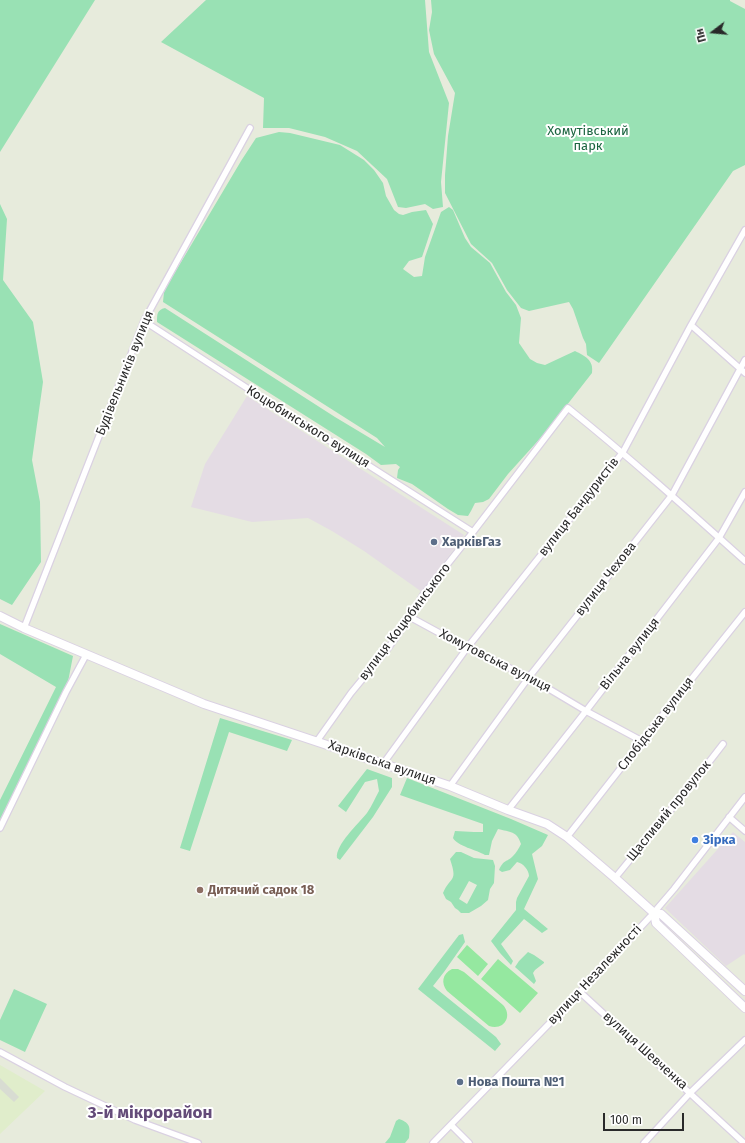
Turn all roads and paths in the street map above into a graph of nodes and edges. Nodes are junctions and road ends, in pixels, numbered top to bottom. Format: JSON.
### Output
{"nodes":[{"id":1,"x":250,"y":128,"type":"dead end"},
{"id":2,"x":745,"y":230,"type":"edge"},
{"id":3,"x":144,"y":321,"type":"junction"},
{"id":4,"x":691,"y":325,"type":"junction"},
{"id":5,"x":745,"y":360,"type":"edge"},
{"id":6,"x":743,"y":371,"type":"edge"},
{"id":7,"x":623,"y":452,"type":"junction"},
{"id":8,"x":745,"y":492,"type":"edge"},
{"id":9,"x":672,"y":495,"type":"junction"},
{"id":10,"x":473,"y":532,"type":"junction"},
{"id":11,"x":719,"y":538,"type":"junction"},
{"id":12,"x":745,"y":562,"type":"edge"},
{"id":13,"x":745,"y":612,"type":"edge"},
{"id":14,"x":0,"y":616,"type":"edge"},
{"id":15,"x":410,"y":617,"type":"junction"},
{"id":16,"x":24,"y":628,"type":"junction"},
{"id":17,"x":467,"y":648,"type":"junction"},
{"id":18,"x":86,"y":655,"type":"junction"},
{"id":19,"x":529,"y":677,"type":"junction"},
{"id":20,"x":586,"y":711,"type":"junction"},
{"id":21,"x":317,"y":741,"type":"junction"},
{"id":22,"x":642,"y":741,"type":"junction"},
{"id":23,"x":723,"y":744,"type":"dead end"},
{"id":24,"x":383,"y":764,"type":"junction"},
{"id":25,"x":450,"y":786,"type":"junction"},
{"id":26,"x":745,"y":797,"type":"edge"},
{"id":27,"x":508,"y":810,"type":"junction"},
{"id":28,"x":729,"y":817,"type":"junction"},
{"id":29,"x":0,"y":828,"type":"edge"},
{"id":30,"x":745,"y":831,"type":"edge"},
{"id":31,"x":567,"y":837,"type":"junction"},
{"id":32,"x":615,"y":878,"type":"junction"},
{"id":33,"x":654,"y":913,"type":"junction"},
{"id":34,"x":745,"y":991,"type":"edge"},
{"id":35,"x":580,"y":992,"type":"junction"},
{"id":36,"x":745,"y":1008,"type":"edge"},
{"id":37,"x":745,"y":1040,"type":"edge"},
{"id":38,"x":0,"y":1052,"type":"edge"},
{"id":39,"x":690,"y":1093,"type":"junction"},
{"id":40,"x":451,"y":1125,"type":"junction"},
{"id":41,"x":198,"y":1143,"type":"edge"},
{"id":42,"x":433,"y":1143,"type":"edge"},
{"id":43,"x":469,"y":1143,"type":"edge"},
{"id":44,"x":644,"y":1143,"type":"edge"},
{"id":45,"x":744,"y":1143,"type":"edge"}],
"edges":[{"from":1,"to":3,"type":"street","name":"Будівельників вулиця"},
{"from":2,"to":4,"type":"street","name":"вулиця Бандуристів"},
{"from":3,"to":10,"type":"street","name":"Коцюбинського вулиця"},
{"from":3,"to":16,"type":"street","name":"Будівельників вулиця"},
{"from":4,"to":6,"type":"street"},
{"from":4,"to":7,"type":"street","name":"вулиця Бандуристів"},
{"from":5,"to":6,"type":"street","name":"вулиця Чехова"},
{"from":6,"to":9,"type":"street","name":"вулиця Чехова"},
{"from":7,"to":9,"type":"street"},
{"from":7,"to":10,"type":"street","name":"вулиця Коцюбинського"},
{"from":7,"to":17,"type":"street","name":"вулиця Бандуристів"},
{"from":8,"to":11,"type":"street","name":"Вільна вулиця"},
{"from":9,"to":11,"type":"street"},
{"from":9,"to":19,"type":"street","name":"вулиця Чехова"},
{"from":10,"to":15,"type":"street","name":"вулиця Коцюбинського"},
{"from":11,"to":12,"type":"street"},
{"from":11,"to":20,"type":"street","name":"Вільна вулиця"},
{"from":13,"to":22,"type":"street","name":"Слобідська вулиця"},
{"from":14,"to":16,"type":"street","name":"Харківська вулиця"},
{"from":15,"to":17,"type":"street","name":"Хомутовська вулиця"},
{"from":15,"to":21,"type":"street","name":"вулиця Коцюбинського"},
{"from":16,"to":18,"type":"street","name":"Харківська вулиця"},
{"from":17,"to":19,"type":"street","name":"Хомутовська вулиця"},
{"from":17,"to":24,"type":"street","name":"вулиця Бандуристів"},
{"from":18,"to":21,"type":"street","name":"Харківська вулиця"},
{"from":18,"to":29,"type":"street"},
{"from":19,"to":20,"type":"street","name":"Хомутовська вулиця"},
{"from":19,"to":25,"type":"street","name":"вулиця Чехова"},
{"from":20,"to":22,"type":"street","name":"Хомутовська вулиця"},
{"from":20,"to":27,"type":"street","name":"Вільна вулиця"},
{"from":21,"to":24,"type":"street","name":"Харківська вулиця"},
{"from":22,"to":31,"type":"street","name":"Слобідська вулиця"},
{"from":23,"to":32,"type":"street","name":"Щасливий провулок"},
{"from":24,"to":25,"type":"street","name":"Харківська вулиця"},
{"from":25,"to":27,"type":"street","name":"Харківська вулиця"},
{"from":26,"to":28,"type":"street","name":"вулиця Незалежності"},
{"from":27,"to":31,"type":"street","name":"Харківська вулиця"},
{"from":28,"to":30,"type":"street"},
{"from":28,"to":33,"type":"street","name":"вулиця Незалежності"},
{"from":31,"to":32,"type":"street","name":"Харківська вулиця"},
{"from":32,"to":33,"type":"street","name":"Харківська вулиця"},
{"from":33,"to":34,"type":"street","name":"Харківська вулиця"},
{"from":33,"to":35,"type":"street","name":"вулиця Незалежності"},
{"from":33,"to":36,"type":"street","name":"Харківська вулиця"},
{"from":35,"to":39,"type":"street","name":"вулиця Шевченка"},
{"from":35,"to":40,"type":"street","name":"вулиця Незалежності"},
{"from":37,"to":39,"type":"street"},
{"from":38,"to":41,"type":"street"},
{"from":39,"to":44,"type":"street"},
{"from":39,"to":45,"type":"street","name":"вулиця Шевченка"},
{"from":40,"to":42,"type":"street","name":"вулиця Незалежності"},
{"from":40,"to":43,"type":"street"}]}
